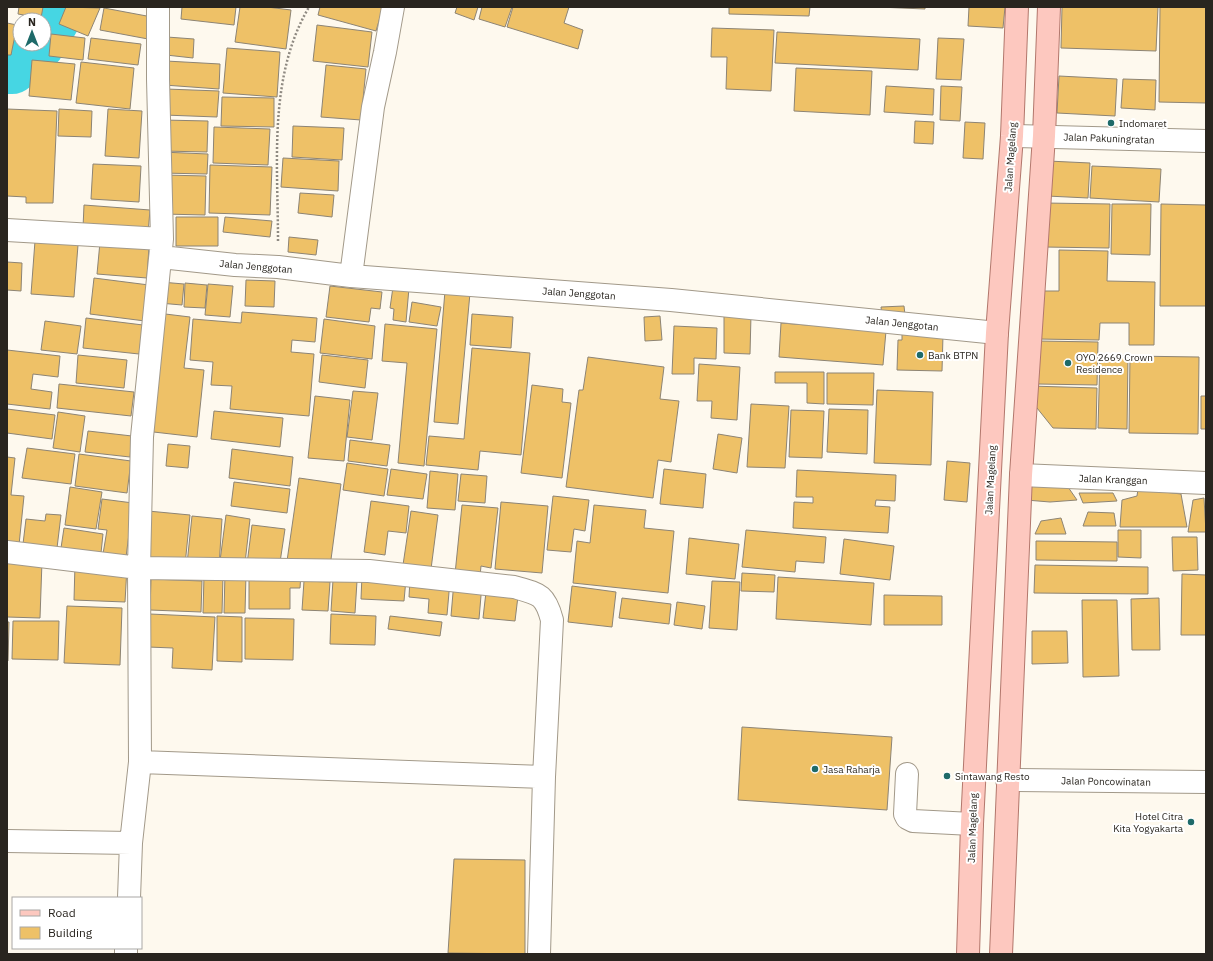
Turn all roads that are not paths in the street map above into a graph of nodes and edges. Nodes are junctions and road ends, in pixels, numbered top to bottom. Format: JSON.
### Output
{"nodes":[{"id":1,"x":158,"y":7,"type":"edge"},
{"id":2,"x":393,"y":7,"type":"edge"},
{"id":3,"x":1017,"y":7,"type":"edge"},
{"id":4,"x":1049,"y":7,"type":"edge"},
{"id":5,"x":1012,"y":136,"type":"junction"},
{"id":6,"x":1044,"y":136,"type":"junction"},
{"id":7,"x":1206,"y":140,"type":"edge"},
{"id":8,"x":7,"y":230,"type":"edge"},
{"id":9,"x":162,"y":248,"type":"junction"},
{"id":10,"x":351,"y":276,"type":"junction"},
{"id":11,"x":997,"y":333,"type":"junction"},
{"id":12,"x":1020,"y":475,"type":"junction"},
{"id":13,"x":1206,"y":483,"type":"edge"},
{"id":14,"x":7,"y":552,"type":"edge"},
{"id":15,"x":138,"y":568,"type":"junction"},
{"id":16,"x":140,"y":762,"type":"junction"},
{"id":17,"x":907,"y":774,"type":"dead end"},
{"id":18,"x":544,"y":777,"type":"junction"},
{"id":19,"x":1007,"y":780,"type":"junction"},
{"id":20,"x":1206,"y":782,"type":"edge"},
{"id":21,"x":972,"y":824,"type":"junction"},
{"id":22,"x":7,"y":842,"type":"edge"},
{"id":23,"x":131,"y":843,"type":"junction"},
{"id":24,"x":129,"y":897,"type":"edge"},
{"id":25,"x":539,"y":954,"type":"edge"},
{"id":26,"x":968,"y":954,"type":"edge"},
{"id":27,"x":1001,"y":954,"type":"edge"}],
"edges":[{"from":1,"to":9,"type":"street"},
{"from":2,"to":10,"type":"street"},
{"from":3,"to":5,"type":"main road","name":"Jalan Magelang"},
{"from":4,"to":6,"type":"main road"},
{"from":5,"to":6,"type":"street","name":"Jalan Pakuningratan"},
{"from":5,"to":11,"type":"main road","name":"Jalan Magelang"},
{"from":6,"to":7,"type":"street","name":"Jalan Pakuningratan"},
{"from":6,"to":12,"type":"main road"},
{"from":8,"to":9,"type":"street","name":"Jalan Jenggotan"},
{"from":9,"to":10,"type":"street","name":"Jalan Jenggotan"},
{"from":9,"to":15,"type":"street"},
{"from":10,"to":11,"type":"street","name":"Jalan Jenggotan"},
{"from":11,"to":21,"type":"main road","name":"Jalan Magelang"},
{"from":12,"to":13,"type":"street","name":"Jalan Kranggan"},
{"from":12,"to":19,"type":"main road"},
{"from":14,"to":15,"type":"street"},
{"from":15,"to":16,"type":"street"},
{"from":15,"to":18,"type":"street"},
{"from":16,"to":18,"type":"street"},
{"from":16,"to":23,"type":"street"},
{"from":17,"to":21,"type":"street"},
{"from":18,"to":25,"type":"street"},
{"from":19,"to":20,"type":"street","name":"Jalan Poncowinatan"},
{"from":19,"to":27,"type":"main road"},
{"from":21,"to":26,"type":"main road","name":"Jalan Magelang"},
{"from":22,"to":23,"type":"street"},
{"from":23,"to":24,"type":"street"}]}
